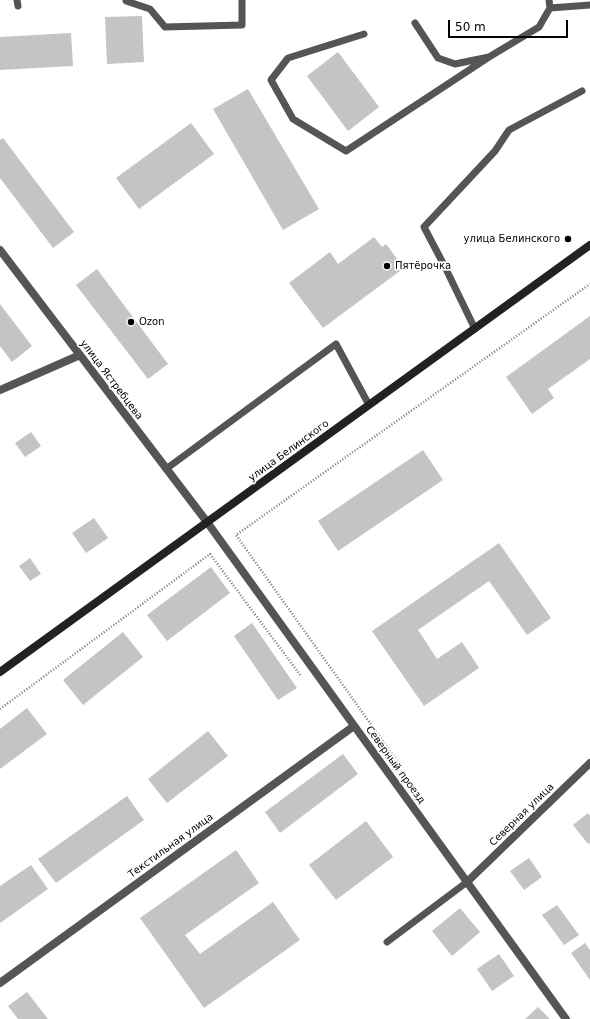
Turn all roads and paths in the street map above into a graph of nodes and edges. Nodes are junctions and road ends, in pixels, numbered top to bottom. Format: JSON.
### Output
{"nodes":[{"id":1,"x":126,"y":0,"type":"edge"},
{"id":2,"x":242,"y":0,"type":"edge"},
{"id":3,"x":548,"y":0,"type":"edge"},
{"id":4,"x":590,"y":5,"type":"edge"},
{"id":5,"x":550,"y":8,"type":"junction"},
{"id":6,"x":415,"y":23,"type":"dead end"},
{"id":7,"x":364,"y":34,"type":"dead end"},
{"id":8,"x":489,"y":57,"type":"junction"},
{"id":9,"x":582,"y":91,"type":"dead end"},
{"id":10,"x":590,"y":245,"type":"edge"},
{"id":11,"x":0,"y":250,"type":"edge"},
{"id":12,"x":590,"y":284,"type":"edge"},
{"id":13,"x":475,"y":328,"type":"junction"},
{"id":14,"x":80,"y":356,"type":"junction"},
{"id":15,"x":0,"y":390,"type":"edge"},
{"id":16,"x":368,"y":406,"type":"junction"},
{"id":17,"x":166,"y":469,"type":"junction"},
{"id":18,"x":207,"y":522,"type":"junction"},
{"id":19,"x":210,"y":554,"type":"dead end"},
{"id":20,"x":0,"y":672,"type":"edge"},
{"id":21,"x":0,"y":709,"type":"edge"},
{"id":22,"x":354,"y":726,"type":"junction"},
{"id":23,"x":398,"y":763,"type":"dead end"},
{"id":24,"x":590,"y":763,"type":"edge"},
{"id":25,"x":467,"y":882,"type":"junction"},
{"id":26,"x":387,"y":942,"type":"dead end"},
{"id":27,"x":0,"y":983,"type":"edge"},
{"id":28,"x":566,"y":1019,"type":"edge"}],
"edges":[{"from":1,"to":2,"type":"lane"},
{"from":3,"to":5,"type":"lane"},
{"from":4,"to":5,"type":"lane"},
{"from":5,"to":8,"type":"lane"},
{"from":6,"to":8,"type":"lane"},
{"from":7,"to":8,"type":"lane"},
{"from":9,"to":13,"type":"lane"},
{"from":10,"to":13,"type":"main road","name":"улица Белинского"},
{"from":11,"to":14,"type":"street","name":"улица Ястребцева"},
{"from":12,"to":23,"type":"path"},
{"from":13,"to":16,"type":"main road","name":"улица Белинского"},
{"from":14,"to":15,"type":"street"},
{"from":14,"to":17,"type":"street","name":"улица Ястребцева"},
{"from":16,"to":17,"type":"lane"},
{"from":16,"to":18,"type":"main road","name":"улица Белинского"},
{"from":17,"to":18,"type":"street","name":"улица Ястребцева"},
{"from":18,"to":20,"type":"main road","name":"улица Белинского"},
{"from":18,"to":22,"type":"street","name":"Северный проезд"},
{"from":19,"to":21,"type":"path"},
{"from":22,"to":25,"type":"street","name":"Северный проезд"},
{"from":22,"to":27,"type":"street","name":"Текстильная улица"},
{"from":24,"to":25,"type":"street","name":"Северная улица"},
{"from":25,"to":26,"type":"lane"},
{"from":25,"to":28,"type":"street","name":"Северный проезд"}]}
